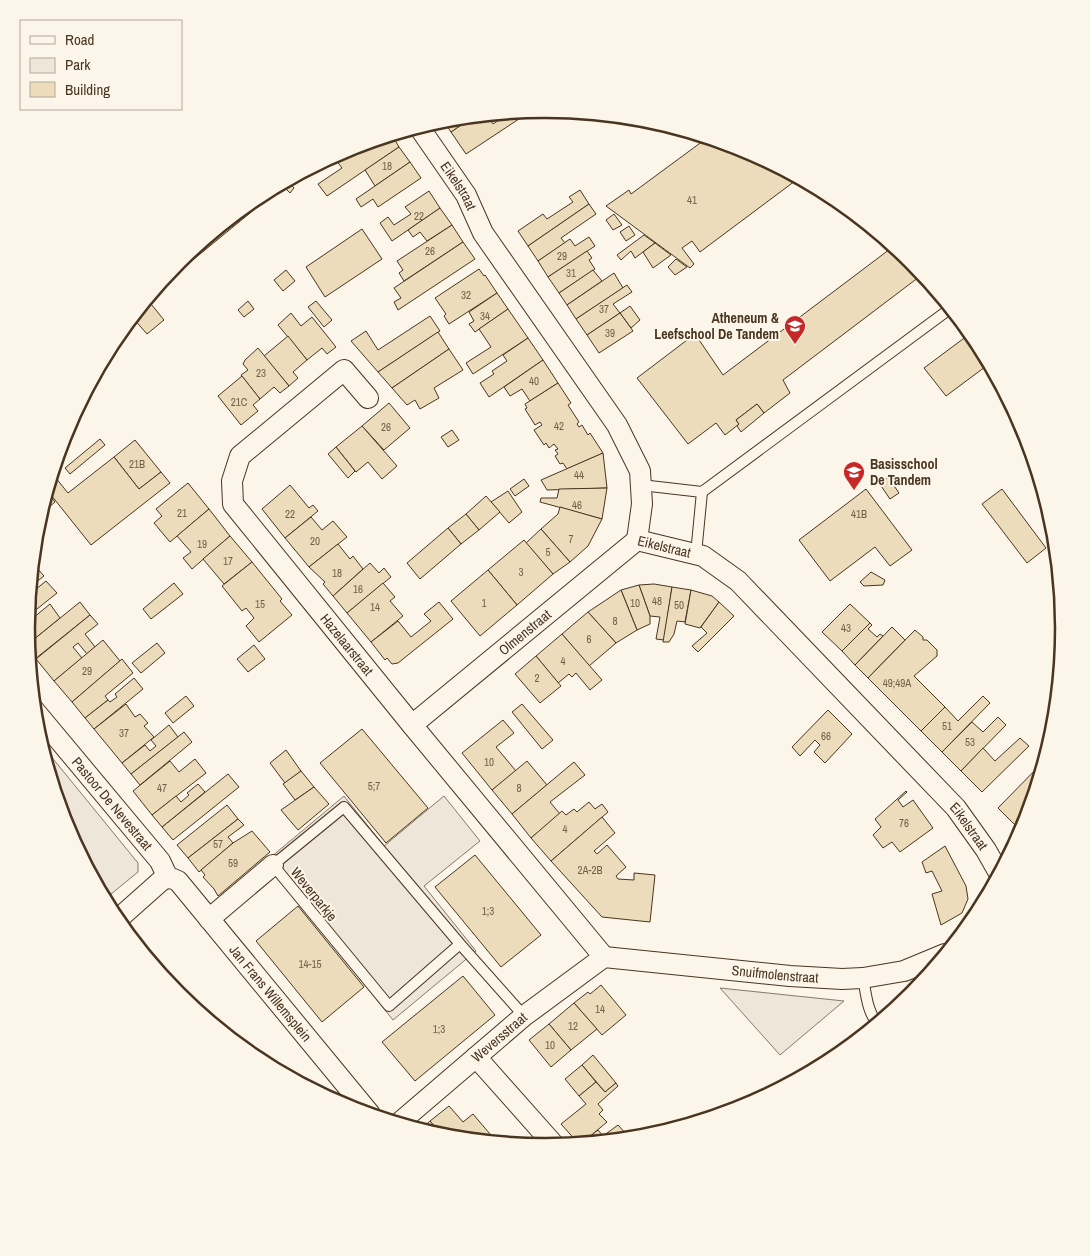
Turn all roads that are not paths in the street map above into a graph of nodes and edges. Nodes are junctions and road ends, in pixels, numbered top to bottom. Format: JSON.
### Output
{"nodes":[{"id":1,"x":423,"y":133,"type":"edge"},
{"id":2,"x":945,"y":312,"type":"edge"},
{"id":3,"x":368,"y":398,"type":"dead end"},
{"id":4,"x":641,"y":485,"type":"junction"},
{"id":5,"x":702,"y":492,"type":"junction"},
{"id":6,"x":637,"y":540,"type":"junction"},
{"id":7,"x":696,"y":554,"type":"junction"},
{"id":8,"x":44,"y":722,"type":"edge"},
{"id":9,"x":412,"y":725,"type":"junction"},
{"id":10,"x":273,"y":865,"type":"junction"},
{"id":11,"x":996,"y":866,"type":"edge"},
{"id":12,"x":168,"y":878,"type":"junction"},
{"id":13,"x":123,"y":914,"type":"edge"},
{"id":14,"x":209,"y":919,"type":"junction"},
{"id":15,"x":460,"y":944,"type":"junction"},
{"id":16,"x":604,"y":956,"type":"junction"},
{"id":17,"x":932,"y":959,"type":"edge"},
{"id":18,"x":863,"y":978,"type":"junction"},
{"id":19,"x":524,"y":1016,"type":"junction"},
{"id":20,"x":873,"y":1017,"type":"edge"},
{"id":21,"x":476,"y":1057,"type":"junction"},
{"id":22,"x":361,"y":1103,"type":"edge"},
{"id":23,"x":404,"y":1118,"type":"edge"},
{"id":24,"x":548,"y":1138,"type":"edge"}],
"edges":[{"from":1,"to":4,"type":"street","name":"Eikelstraat"},
{"from":2,"to":5,"type":"lane"},
{"from":3,"to":9,"type":"street","name":"Hazelaarstraat"},
{"from":4,"to":5,"type":"lane"},
{"from":4,"to":6,"type":"street","name":"Eikelstraat"},
{"from":5,"to":7,"type":"lane"},
{"from":6,"to":7,"type":"street","name":"Eikelstraat"},
{"from":6,"to":9,"type":"street","name":"Olmenstraat"},
{"from":7,"to":11,"type":"street","name":"Eikelstraat"},
{"from":8,"to":12,"type":"street","name":"Pastoor De Nevestraat"},
{"from":9,"to":16,"type":"street","name":"Hazelaarstraat"},
{"from":10,"to":14,"type":"street"},
{"from":10,"to":15,"type":"lane","name":"Weverparkje"},
{"from":10,"to":15,"type":"lane","name":"Weverparkje"},
{"from":12,"to":13,"type":"street"},
{"from":12,"to":14,"type":"street","name":"Jan Frans Willemsplein"},
{"from":14,"to":22,"type":"street","name":"Jan Frans Willemsplein"},
{"from":15,"to":19,"type":"lane","name":"Weverparkje"},
{"from":16,"to":18,"type":"street","name":"Snuifmolenstraat"},
{"from":16,"to":19,"type":"street","name":"Weversstraat"},
{"from":17,"to":18,"type":"street","name":"Snuifmolenstraat"},
{"from":18,"to":20,"type":"lane"},
{"from":19,"to":21,"type":"street","name":"Weversstraat"},
{"from":21,"to":23,"type":"street","name":"Weversstraat"},
{"from":21,"to":24,"type":"street"}]}
